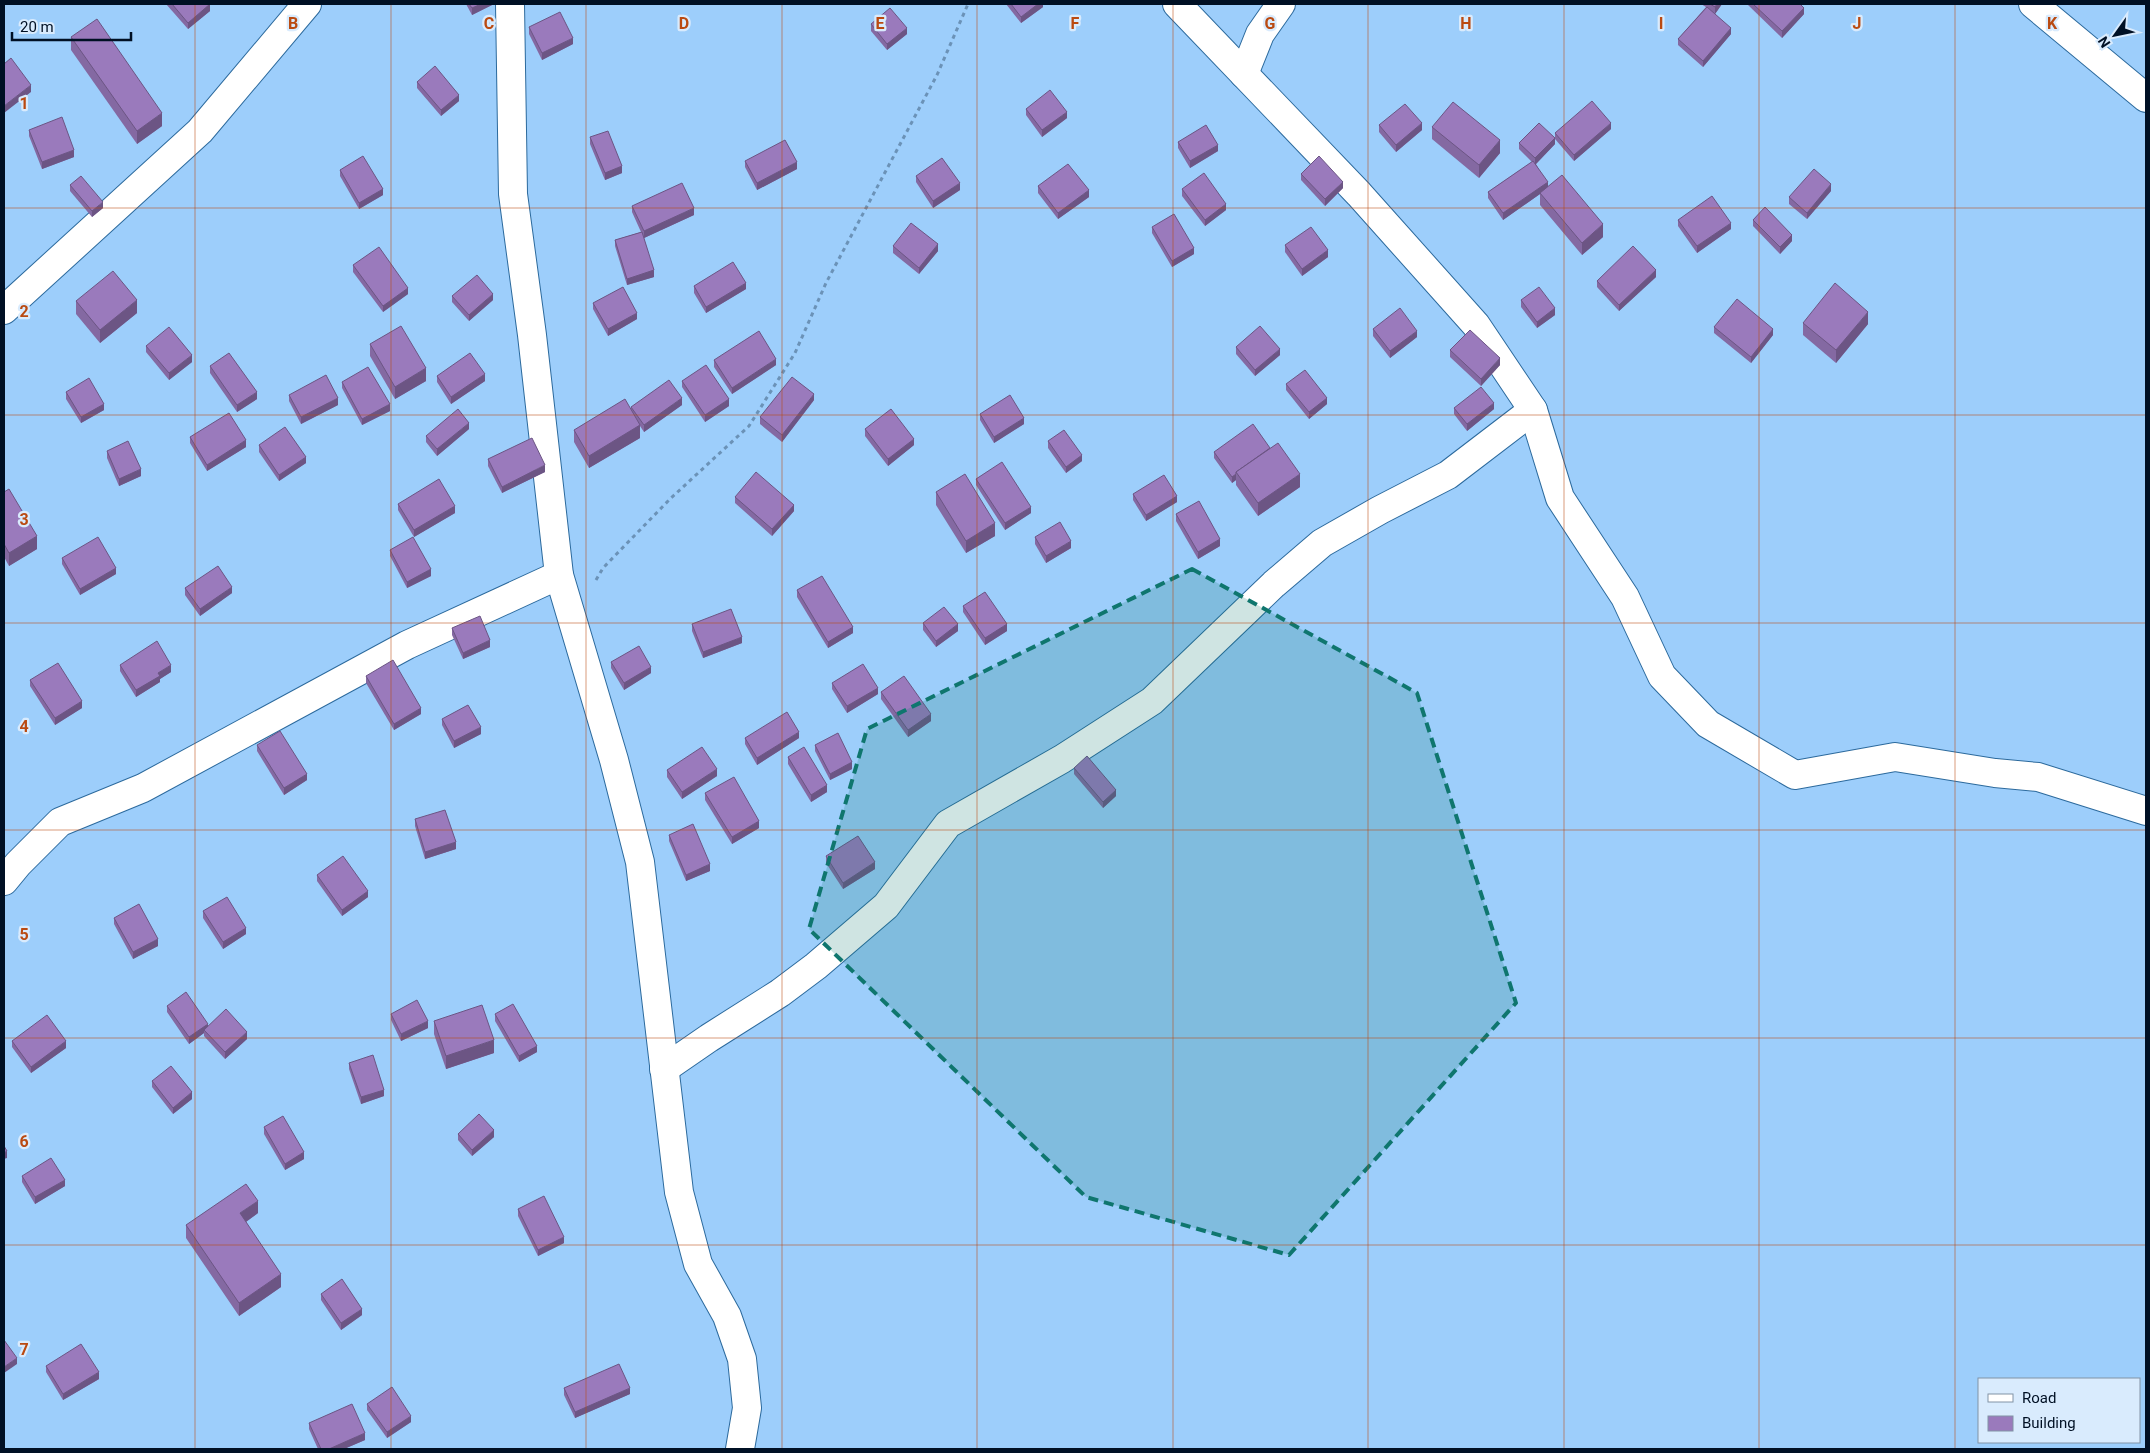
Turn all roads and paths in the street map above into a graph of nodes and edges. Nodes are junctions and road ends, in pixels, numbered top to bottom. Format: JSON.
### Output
{"nodes":[{"id":1,"x":307,"y":4,"type":"edge"},
{"id":2,"x":510,"y":4,"type":"edge"},
{"id":3,"x":968,"y":4,"type":"edge"},
{"id":4,"x":1177,"y":4,"type":"edge"},
{"id":5,"x":1281,"y":4,"type":"edge"},
{"id":6,"x":2033,"y":4,"type":"edge"},
{"id":7,"x":1244,"y":74,"type":"junction"},
{"id":8,"x":2146,"y":98,"type":"edge"},
{"id":9,"x":4,"y":310,"type":"edge"},
{"id":10,"x":1533,"y":410,"type":"junction"},
{"id":11,"x":559,"y":575,"type":"junction"},
{"id":12,"x":572,"y":621,"type":"junction"},
{"id":13,"x":2146,"y":811,"type":"edge"},
{"id":14,"x":4,"y":881,"type":"edge"},
{"id":15,"x":664,"y":1069,"type":"junction"},
{"id":16,"x":740,"y":1449,"type":"edge"}],
"edges":[{"from":1,"to":9,"type":"street"},
{"from":2,"to":11,"type":"street"},
{"from":3,"to":12,"type":"path"},
{"from":4,"to":7,"type":"street"},
{"from":5,"to":7,"type":"street"},
{"from":6,"to":8,"type":"street"},
{"from":7,"to":10,"type":"street"},
{"from":10,"to":13,"type":"street"},
{"from":10,"to":15,"type":"street"},
{"from":11,"to":12,"type":"street"},
{"from":11,"to":14,"type":"street"},
{"from":12,"to":15,"type":"street"},
{"from":15,"to":16,"type":"street"}]}
